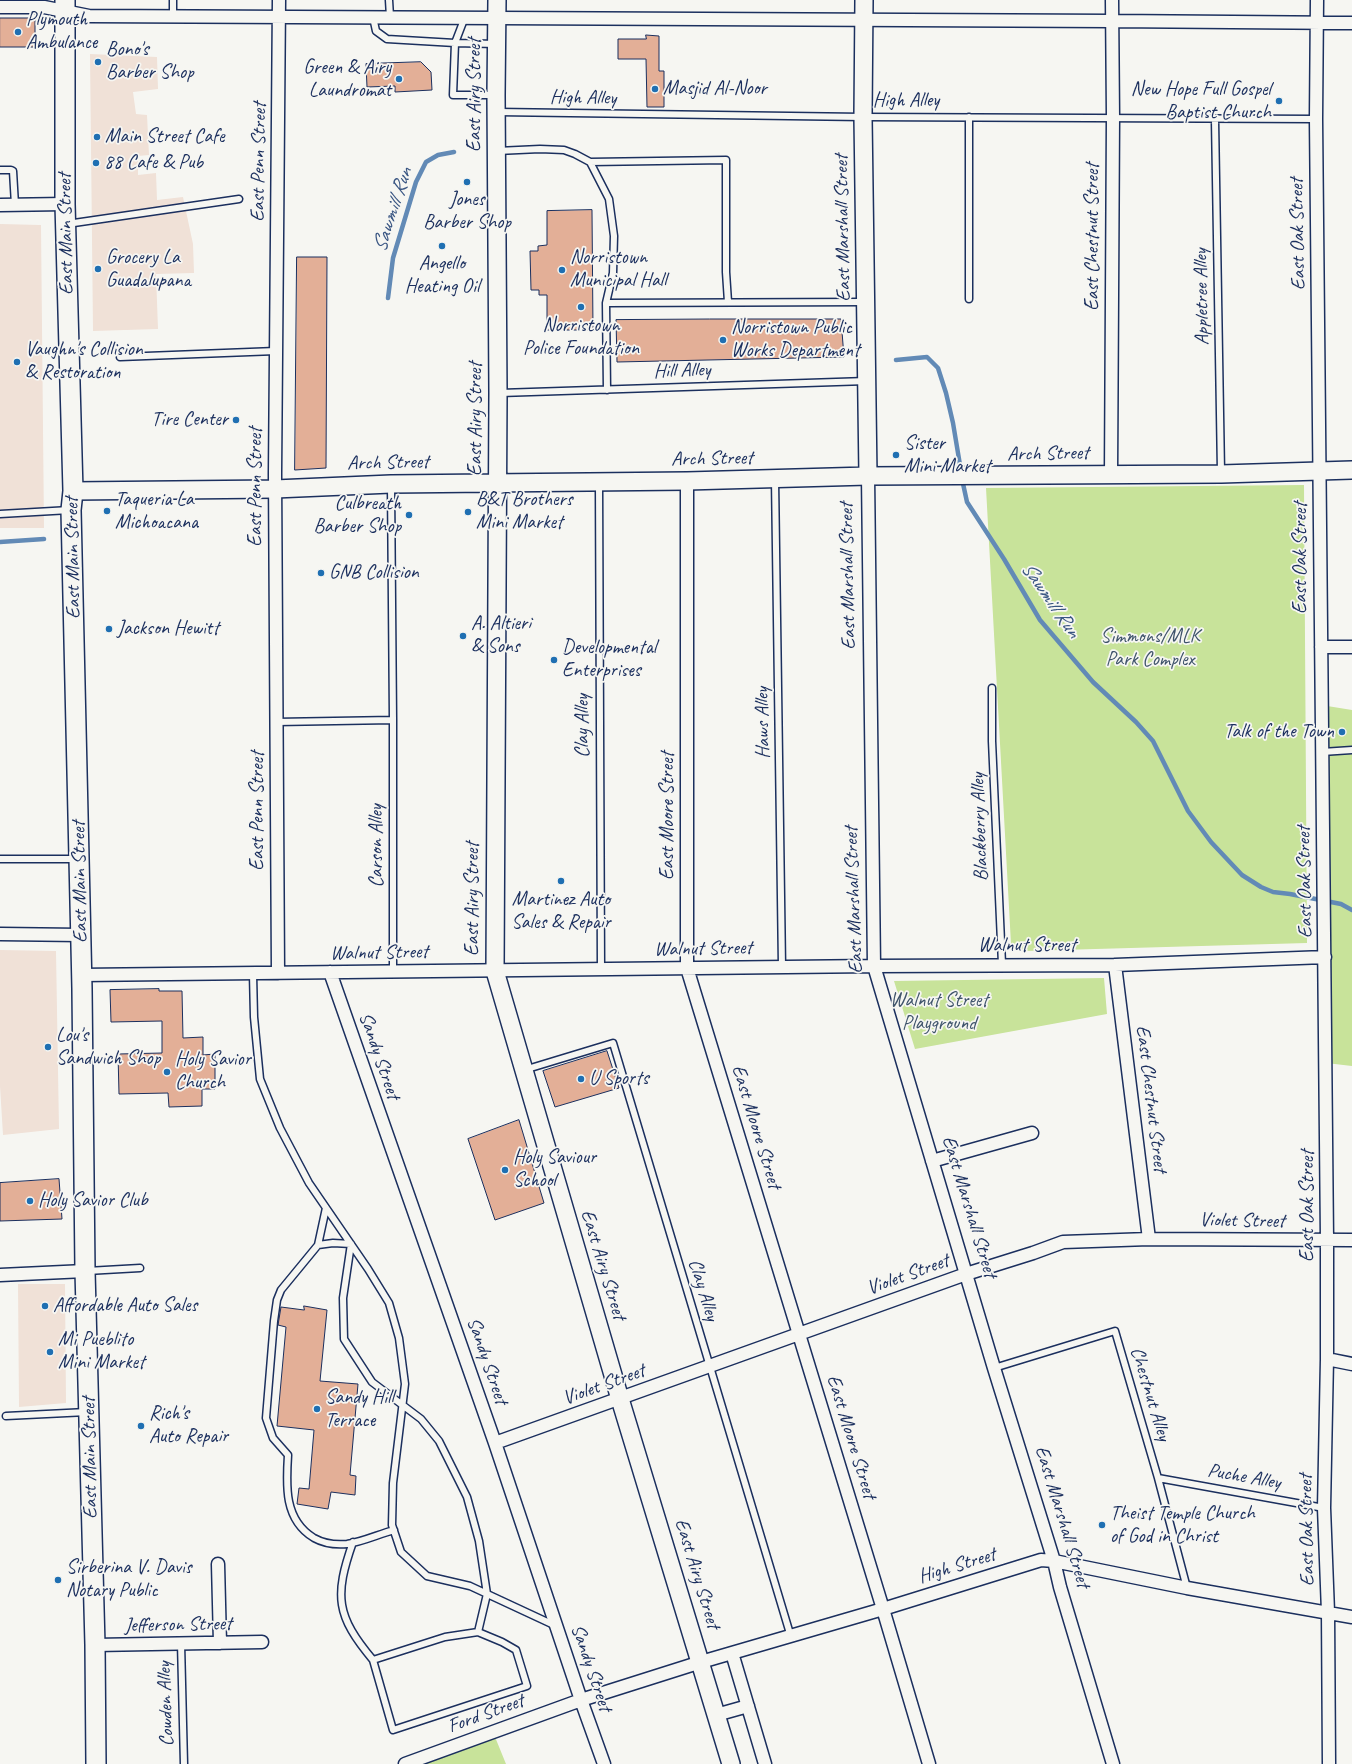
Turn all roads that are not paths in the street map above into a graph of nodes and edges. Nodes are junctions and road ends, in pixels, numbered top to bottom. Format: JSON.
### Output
{"nodes":[{"id":1,"x":173,"y":0,"type":"edge"},
{"id":2,"x":279,"y":0,"type":"edge"},
{"id":3,"x":389,"y":0,"type":"edge"},
{"id":4,"x":497,"y":0,"type":"edge"},
{"id":5,"x":864,"y":0,"type":"edge"},
{"id":6,"x":1112,"y":0,"type":"edge"},
{"id":7,"x":1317,"y":0,"type":"edge"},
{"id":8,"x":66,"y":6,"type":"edge"},
{"id":9,"x":0,"y":7,"type":"edge"},
{"id":10,"x":173,"y":17,"type":"junction"},
{"id":11,"x":280,"y":17,"type":"junction"},
{"id":12,"x":373,"y":17,"type":"junction"},
{"id":13,"x":390,"y":17,"type":"junction"},
{"id":14,"x":465,"y":17,"type":"junction"},
{"id":15,"x":498,"y":17,"type":"junction"},
{"id":16,"x":864,"y":20,"type":"junction"},
{"id":17,"x":1112,"y":20,"type":"junction"},
{"id":18,"x":1317,"y":22,"type":"junction"},
{"id":19,"x":1352,"y":23,"type":"edge"},
{"id":20,"x":455,"y":43,"type":"junction"},
{"id":21,"x":497,"y":44,"type":"junction"},
{"id":22,"x":496,"y":95,"type":"junction"},
{"id":23,"x":497,"y":112,"type":"junction"},
{"id":24,"x":864,"y":117,"type":"junction"},
{"id":25,"x":969,"y":117,"type":"junction"},
{"id":26,"x":1113,"y":117,"type":"junction"},
{"id":27,"x":1316,"y":119,"type":"junction"},
{"id":28,"x":1215,"y":120,"type":"junction"},
{"id":29,"x":497,"y":152,"type":"junction"},
{"id":30,"x":590,"y":162,"type":"junction"},
{"id":31,"x":0,"y":170,"type":"edge"},
{"id":32,"x":240,"y":199,"type":"dead end"},
{"id":33,"x":65,"y":204,"type":"junction"},
{"id":34,"x":0,"y":205,"type":"edge"},
{"id":35,"x":15,"y":205,"type":"junction"},
{"id":36,"x":65,"y":224,"type":"junction"},
{"id":37,"x":969,"y":299,"type":"dead end"},
{"id":38,"x":728,"y":302,"type":"junction"},
{"id":39,"x":866,"y":302,"type":"junction"},
{"id":40,"x":606,"y":303,"type":"junction"},
{"id":41,"x":276,"y":351,"type":"junction"},
{"id":42,"x":120,"y":357,"type":"dead end"},
{"id":43,"x":867,"y":381,"type":"junction"},
{"id":44,"x":607,"y":390,"type":"junction"},
{"id":45,"x":498,"y":393,"type":"junction"},
{"id":46,"x":1352,"y":470,"type":"edge"},
{"id":47,"x":1319,"y":471,"type":"junction"},
{"id":48,"x":1221,"y":474,"type":"junction"},
{"id":49,"x":1111,"y":475,"type":"junction"},
{"id":50,"x":868,"y":476,"type":"junction"},
{"id":51,"x":775,"y":479,"type":"junction"},
{"id":52,"x":687,"y":481,"type":"junction"},
{"id":53,"x":599,"y":482,"type":"junction"},
{"id":54,"x":391,"y":484,"type":"junction"},
{"id":55,"x":498,"y":484,"type":"junction"},
{"id":56,"x":275,"y":489,"type":"junction"},
{"id":57,"x":72,"y":500,"type":"junction"},
{"id":58,"x":0,"y":514,"type":"edge"},
{"id":59,"x":1352,"y":646,"type":"edge"},
{"id":60,"x":1321,"y":647,"type":"junction"},
{"id":61,"x":992,"y":688,"type":"dead end"},
{"id":62,"x":393,"y":720,"type":"junction"},
{"id":63,"x":276,"y":722,"type":"junction"},
{"id":64,"x":1352,"y":750,"type":"edge"},
{"id":65,"x":1322,"y":752,"type":"junction"},
{"id":66,"x":0,"y":859,"type":"edge"},
{"id":67,"x":79,"y":859,"type":"junction"},
{"id":68,"x":0,"y":934,"type":"edge"},
{"id":69,"x":81,"y":935,"type":"junction"},
{"id":70,"x":1325,"y":957,"type":"junction"},
{"id":71,"x":1002,"y":964,"type":"junction"},
{"id":72,"x":1115,"y":965,"type":"junction"},
{"id":73,"x":874,"y":966,"type":"junction"},
{"id":74,"x":782,"y":967,"type":"junction"},
{"id":75,"x":687,"y":968,"type":"junction"},
{"id":76,"x":601,"y":970,"type":"junction"},
{"id":77,"x":495,"y":971,"type":"junction"},
{"id":78,"x":330,"y":972,"type":"junction"},
{"id":79,"x":393,"y":972,"type":"junction"},
{"id":80,"x":278,"y":973,"type":"junction"},
{"id":81,"x":253,"y":974,"type":"junction"},
{"id":82,"x":82,"y":975,"type":"junction"},
{"id":83,"x":523,"y":1071,"type":"junction"},
{"id":84,"x":1032,"y":1133,"type":"dead end"},
{"id":85,"x":932,"y":1161,"type":"junction"},
{"id":86,"x":326,"y":1208,"type":"junction"},
{"id":87,"x":1149,"y":1239,"type":"junction"},
{"id":88,"x":1327,"y":1240,"type":"junction"},
{"id":89,"x":1352,"y":1240,"type":"edge"},
{"id":90,"x":351,"y":1244,"type":"junction"},
{"id":91,"x":318,"y":1245,"type":"junction"},
{"id":92,"x":140,"y":1268,"type":"dead end"},
{"id":93,"x":86,"y":1271,"type":"junction"},
{"id":94,"x":966,"y":1274,"type":"junction"},
{"id":95,"x":0,"y":1275,"type":"edge"},
{"id":96,"x":800,"y":1335,"type":"junction"},
{"id":97,"x":1327,"y":1359,"type":"junction"},
{"id":98,"x":1352,"y":1364,"type":"edge"},
{"id":99,"x":710,"y":1367,"type":"junction"},
{"id":100,"x":994,"y":1368,"type":"junction"},
{"id":101,"x":620,"y":1399,"type":"junction"},
{"id":102,"x":403,"y":1404,"type":"junction"},
{"id":103,"x":89,"y":1412,"type":"junction"},
{"id":104,"x":6,"y":1416,"type":"dead end"},
{"id":105,"x":495,"y":1444,"type":"junction"},
{"id":106,"x":1158,"y":1478,"type":"junction"},
{"id":107,"x":1324,"y":1508,"type":"junction"},
{"id":108,"x":394,"y":1530,"type":"junction"},
{"id":109,"x":354,"y":1542,"type":"junction"},
{"id":110,"x":1054,"y":1561,"type":"junction"},
{"id":111,"x":218,"y":1564,"type":"dead end"},
{"id":112,"x":1187,"y":1588,"type":"junction"},
{"id":113,"x":487,"y":1594,"type":"junction"},
{"id":114,"x":883,"y":1609,"type":"junction"},
{"id":115,"x":1328,"y":1612,"type":"junction"},
{"id":116,"x":1352,"y":1617,"type":"edge"},
{"id":117,"x":556,"y":1626,"type":"junction"},
{"id":118,"x":478,"y":1632,"type":"junction"},
{"id":119,"x":790,"y":1637,"type":"junction"},
{"id":120,"x":262,"y":1642,"type":"dead end"},
{"id":121,"x":181,"y":1643,"type":"junction"},
{"id":122,"x":220,"y":1643,"type":"junction"},
{"id":123,"x":95,"y":1645,"type":"junction"},
{"id":124,"x":732,"y":1653,"type":"junction"},
{"id":125,"x":373,"y":1660,"type":"junction"},
{"id":126,"x":701,"y":1662,"type":"junction"},
{"id":127,"x":581,"y":1700,"type":"junction"},
{"id":128,"x":748,"y":1706,"type":"junction"},
{"id":129,"x":716,"y":1715,"type":"junction"},
{"id":130,"x":96,"y":1764,"type":"edge"},
{"id":131,"x":184,"y":1764,"type":"edge"},
{"id":132,"x":405,"y":1764,"type":"edge"},
{"id":133,"x":604,"y":1764,"type":"edge"},
{"id":134,"x":731,"y":1764,"type":"edge"},
{"id":135,"x":766,"y":1764,"type":"edge"},
{"id":136,"x":929,"y":1764,"type":"edge"},
{"id":137,"x":1113,"y":1764,"type":"edge"},
{"id":138,"x":1329,"y":1764,"type":"edge"}],
"edges":[{"from":1,"to":10,"type":"lane"},
{"from":2,"to":11,"type":"street","name":"East Penn Street"},
{"from":3,"to":13,"type":"lane"},
{"from":4,"to":15,"type":"main road","name":"East Airy Street"},
{"from":5,"to":16,"type":"main road","name":"East Marshall Street"},
{"from":6,"to":17,"type":"street","name":"East Chestnut Street"},
{"from":7,"to":18,"type":"street","name":"East Oak Street"},
{"from":8,"to":9,"type":"street"},
{"from":8,"to":10,"type":"street"},
{"from":8,"to":33,"type":"main road","name":"East Main Street"},
{"from":10,"to":11,"type":"street"},
{"from":11,"to":12,"type":"street"},
{"from":11,"to":41,"type":"street","name":"East Penn Street"},
{"from":12,"to":13,"type":"street"},
{"from":12,"to":20,"type":"lane"},
{"from":13,"to":14,"type":"street"},
{"from":14,"to":15,"type":"street"},
{"from":14,"to":20,"type":"lane"},
{"from":15,"to":16,"type":"street"},
{"from":15,"to":21,"type":"main road","name":"East Airy Street"},
{"from":16,"to":17,"type":"street"},
{"from":16,"to":24,"type":"main road","name":"East Marshall Street"},
{"from":17,"to":18,"type":"street"},
{"from":17,"to":26,"type":"street","name":"East Chestnut Street"},
{"from":18,"to":19,"type":"street"},
{"from":18,"to":27,"type":"street","name":"East Oak Street"},
{"from":20,"to":21,"type":"lane"},
{"from":20,"to":22,"type":"lane"},
{"from":21,"to":22,"type":"main road","name":"East Airy Street"},
{"from":22,"to":23,"type":"main road","name":"East Airy Street"},
{"from":23,"to":24,"type":"lane","name":"High Alley"},
{"from":23,"to":29,"type":"main road","name":"East Airy Street"},
{"from":24,"to":25,"type":"lane","name":"High Alley"},
{"from":24,"to":39,"type":"main road","name":"East Marshall Street"},
{"from":25,"to":26,"type":"lane","name":"High Alley"},
{"from":25,"to":37,"type":"lane"},
{"from":26,"to":28,"type":"lane","name":"High Alley"},
{"from":26,"to":49,"type":"street","name":"East Chestnut Street"},
{"from":27,"to":28,"type":"lane","name":"High Alley"},
{"from":27,"to":47,"type":"street","name":"East Oak Street"},
{"from":28,"to":48,"type":"lane","name":"Appletree Alley"},
{"from":29,"to":30,"type":"lane"},
{"from":29,"to":45,"type":"main road","name":"East Airy Street"},
{"from":30,"to":38,"type":"lane"},
{"from":30,"to":40,"type":"lane"},
{"from":31,"to":35,"type":"lane"},
{"from":32,"to":36,"type":"lane"},
{"from":33,"to":35,"type":"street"},
{"from":33,"to":36,"type":"main road","name":"East Main Street"},
{"from":34,"to":35,"type":"street"},
{"from":36,"to":57,"type":"main road","name":"East Main Street"},
{"from":38,"to":39,"type":"lane"},
{"from":38,"to":40,"type":"lane"},
{"from":39,"to":43,"type":"main road","name":"East Marshall Street"},
{"from":40,"to":44,"type":"lane"},
{"from":41,"to":42,"type":"lane"},
{"from":41,"to":56,"type":"street","name":"East Penn Street"},
{"from":43,"to":44,"type":"lane","name":"Hill Alley"},
{"from":43,"to":50,"type":"main road","name":"East Marshall Street"},
{"from":44,"to":45,"type":"lane","name":"Hill Alley"},
{"from":45,"to":55,"type":"main road","name":"East Airy Street"},
{"from":46,"to":47,"type":"main road","name":"Arch Street"},
{"from":47,"to":48,"type":"main road","name":"Arch Street"},
{"from":47,"to":60,"type":"street","name":"East Oak Street"},
{"from":48,"to":49,"type":"main road","name":"Arch Street"},
{"from":49,"to":50,"type":"main road","name":"Arch Street"},
{"from":50,"to":51,"type":"main road","name":"Arch Street"},
{"from":50,"to":73,"type":"street","name":"East Marshall Street"},
{"from":51,"to":52,"type":"main road","name":"Arch Street"},
{"from":51,"to":74,"type":"lane","name":"Haws Alley"},
{"from":52,"to":53,"type":"main road","name":"Arch Street"},
{"from":52,"to":75,"type":"street","name":"East Moore Street"},
{"from":53,"to":55,"type":"main road","name":"Arch Street"},
{"from":53,"to":76,"type":"lane","name":"Clay Alley"},
{"from":54,"to":55,"type":"main road","name":"Arch Street"},
{"from":54,"to":56,"type":"main road","name":"Arch Street"},
{"from":54,"to":62,"type":"lane","name":"Carson Alley"},
{"from":55,"to":77,"type":"main road","name":"East Airy Street"},
{"from":56,"to":57,"type":"main road","name":"Arch Street"},
{"from":56,"to":63,"type":"street","name":"East Penn Street"},
{"from":57,"to":58,"type":"lane"},
{"from":57,"to":67,"type":"main road","name":"East Main Street"},
{"from":59,"to":60,"type":"street"},
{"from":60,"to":65,"type":"street","name":"East Oak Street"},
{"from":61,"to":71,"type":"lane","name":"Blackberry Alley"},
{"from":62,"to":63,"type":"lane"},
{"from":62,"to":79,"type":"lane","name":"Carson Alley"},
{"from":63,"to":80,"type":"street","name":"East Penn Street"},
{"from":64,"to":65,"type":"lane"},
{"from":65,"to":70,"type":"street","name":"East Oak Street"},
{"from":66,"to":67,"type":"lane"},
{"from":67,"to":69,"type":"main road","name":"East Main Street"},
{"from":68,"to":69,"type":"street"},
{"from":69,"to":82,"type":"main road","name":"East Main Street"},
{"from":70,"to":72,"type":"street","name":"Walnut Street"},
{"from":70,"to":88,"type":"street","name":"East Oak Street"},
{"from":71,"to":72,"type":"street","name":"Walnut Street"},
{"from":71,"to":73,"type":"street","name":"Walnut Street"},
{"from":72,"to":87,"type":"street","name":"East Chestnut Street"},
{"from":73,"to":74,"type":"street","name":"Walnut Street"},
{"from":73,"to":85,"type":"street","name":"East Marshall Street"},
{"from":74,"to":75,"type":"street","name":"Walnut Street"},
{"from":75,"to":76,"type":"street","name":"Walnut Street"},
{"from":75,"to":96,"type":"street","name":"East Moore Street"},
{"from":76,"to":77,"type":"street","name":"Walnut Street"},
{"from":77,"to":79,"type":"street","name":"Walnut Street"},
{"from":77,"to":83,"type":"main road","name":"East Airy Street"},
{"from":78,"to":79,"type":"street","name":"Walnut Street"},
{"from":78,"to":80,"type":"street","name":"Walnut Street"},
{"from":78,"to":105,"type":"street","name":"Sandy Street"},
{"from":80,"to":81,"type":"street","name":"Walnut Street"},
{"from":81,"to":82,"type":"street","name":"Walnut Street"},
{"from":81,"to":86,"type":"lane"},
{"from":82,"to":93,"type":"main road","name":"East Main Street"},
{"from":83,"to":99,"type":"lane","name":"Clay Alley"},
{"from":83,"to":101,"type":"main road","name":"East Airy Street"},
{"from":84,"to":85,"type":"street"},
{"from":85,"to":94,"type":"street","name":"East Marshall Street"},
{"from":86,"to":90,"type":"lane"},
{"from":86,"to":91,"type":"lane"},
{"from":87,"to":88,"type":"street","name":"Violet Street"},
{"from":87,"to":94,"type":"street","name":"Violet Street"},
{"from":88,"to":89,"type":"street","name":"Violet Street"},
{"from":88,"to":97,"type":"street","name":"East Oak Street"},
{"from":90,"to":91,"type":"lane"},
{"from":90,"to":102,"type":"lane"},
{"from":90,"to":102,"type":"lane"},
{"from":91,"to":109,"type":"lane"},
{"from":92,"to":93,"type":"lane"},
{"from":93,"to":95,"type":"street"},
{"from":93,"to":103,"type":"main road","name":"East Main Street"},
{"from":94,"to":96,"type":"street","name":"Violet Street"},
{"from":94,"to":100,"type":"street","name":"East Marshall Street"},
{"from":96,"to":99,"type":"street","name":"Violet Street"},
{"from":96,"to":114,"type":"street","name":"East Moore Street"},
{"from":97,"to":98,"type":"street"},
{"from":97,"to":107,"type":"street","name":"East Oak Street"},
{"from":99,"to":101,"type":"street","name":"Violet Street"},
{"from":99,"to":119,"type":"lane","name":"Clay Alley"},
{"from":100,"to":106,"type":"lane","name":"Chestnut Alley"},
{"from":100,"to":110,"type":"street","name":"East Marshall Street"},
{"from":101,"to":105,"type":"street","name":"Violet Street"},
{"from":101,"to":126,"type":"main road","name":"East Airy Street"},
{"from":102,"to":108,"type":"lane"},
{"from":102,"to":113,"type":"lane"},
{"from":103,"to":104,"type":"lane"},
{"from":103,"to":123,"type":"main road","name":"East Main Street"},
{"from":105,"to":117,"type":"street","name":"Sandy Street"},
{"from":106,"to":107,"type":"lane","name":"Puche Alley"},
{"from":106,"to":112,"type":"lane","name":"Chestnut Alley"},
{"from":107,"to":115,"type":"street","name":"East Oak Street"},
{"from":108,"to":109,"type":"lane"},
{"from":108,"to":113,"type":"lane"},
{"from":109,"to":125,"type":"lane"},
{"from":110,"to":112,"type":"street","name":"High Street"},
{"from":110,"to":114,"type":"street","name":"High Street"},
{"from":110,"to":137,"type":"street","name":"East Marshall Street"},
{"from":111,"to":122,"type":"street"},
{"from":112,"to":115,"type":"street","name":"High Street"},
{"from":113,"to":117,"type":"lane"},
{"from":113,"to":118,"type":"lane"},
{"from":114,"to":119,"type":"street","name":"High Street"},
{"from":114,"to":136,"type":"street","name":"East Moore Street"},
{"from":115,"to":116,"type":"street","name":"High Street"},
{"from":115,"to":138,"type":"street","name":"East Oak Street"},
{"from":117,"to":127,"type":"street","name":"Sandy Street"},
{"from":118,"to":125,"type":"lane"},
{"from":118,"to":125,"type":"lane"},
{"from":119,"to":124,"type":"street","name":"High Street"},
{"from":120,"to":122,"type":"street","name":"Jefferson Street"},
{"from":121,"to":122,"type":"street","name":"Jefferson Street"},
{"from":121,"to":123,"type":"street","name":"Jefferson Street"},
{"from":121,"to":131,"type":"lane","name":"Cowden Alley"},
{"from":123,"to":130,"type":"main road","name":"East Main Street"},
{"from":124,"to":126,"type":"street","name":"High Street"},
{"from":124,"to":128,"type":"street"},
{"from":126,"to":127,"type":"street","name":"High Street"},
{"from":126,"to":129,"type":"main road","name":"East Airy Street"},
{"from":127,"to":132,"type":"street","name":"Ford Street"},
{"from":127,"to":133,"type":"street","name":"Sandy Street"},
{"from":128,"to":129,"type":"street"},
{"from":128,"to":135,"type":"street"},
{"from":129,"to":134,"type":"main road","name":"East Airy Street"}]}
